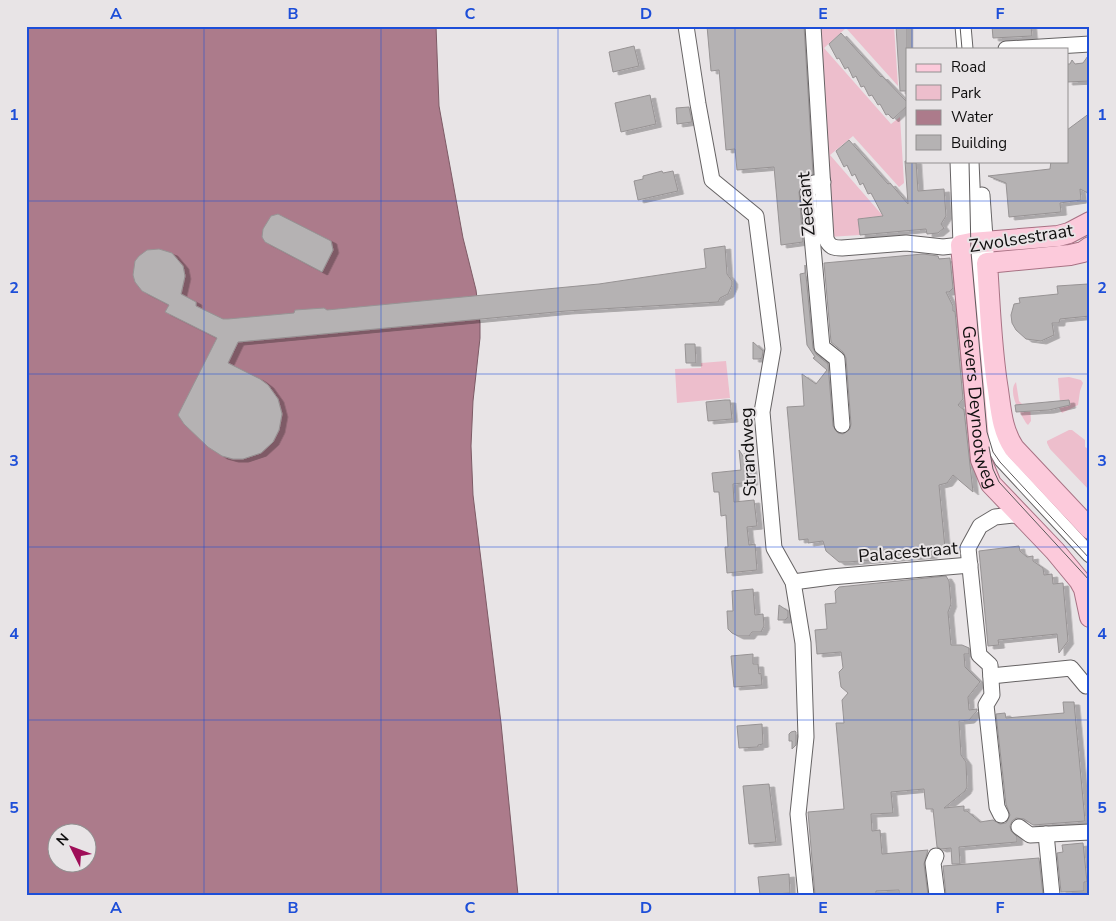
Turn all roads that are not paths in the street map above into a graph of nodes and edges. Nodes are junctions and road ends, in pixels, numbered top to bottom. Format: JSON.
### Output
{"nodes":[{"id":1,"x":686,"y":26,"type":"edge"},
{"id":2,"x":813,"y":26,"type":"edge"},
{"id":3,"x":954,"y":26,"type":"edge"},
{"id":4,"x":964,"y":26,"type":"edge"},
{"id":5,"x":972,"y":26,"type":"edge"},
{"id":6,"x":1090,"y":44,"type":"edge"},
{"id":7,"x":955,"y":48,"type":"edge"},
{"id":8,"x":965,"y":48,"type":"edge"},
{"id":9,"x":974,"y":48,"type":"edge"},
{"id":10,"x":1023,"y":48,"type":"edge"},
{"id":11,"x":958,"y":162,"type":"edge"},
{"id":12,"x":972,"y":162,"type":"edge"},
{"id":13,"x":980,"y":162,"type":"edge"},
{"id":14,"x":823,"y":182,"type":"junction"},
{"id":15,"x":1090,"y":222,"type":"edge"},
{"id":16,"x":1090,"y":247,"type":"edge"},
{"id":17,"x":976,"y":249,"type":"junction"},
{"id":18,"x":842,"y":425,"type":"dead end"},
{"id":19,"x":1022,"y":516,"type":"junction"},
{"id":20,"x":1090,"y":529,"type":"edge"},
{"id":21,"x":1090,"y":555,"type":"edge"},
{"id":22,"x":970,"y":565,"type":"junction"},
{"id":23,"x":793,"y":582,"type":"junction"},
{"id":24,"x":1090,"y":617,"type":"edge"},
{"id":25,"x":991,"y":676,"type":"junction"},
{"id":26,"x":1086,"y":686,"type":"dead end"},
{"id":27,"x":1001,"y":815,"type":"dead end"},
{"id":28,"x":1025,"y":831,"type":"dead end"},
{"id":29,"x":1090,"y":832,"type":"edge"},
{"id":30,"x":1046,"y":834,"type":"junction"},
{"id":31,"x":936,"y":856,"type":"dead end"},
{"id":32,"x":806,"y":895,"type":"edge"},
{"id":33,"x":937,"y":895,"type":"edge"},
{"id":34,"x":1052,"y":895,"type":"edge"}],
"edges":[{"from":1,"to":23,"type":"street","name":"Strandweg"},
{"from":2,"to":14,"type":"street","name":"Zeekant"},
{"from":3,"to":7,"type":"street"},
{"from":4,"to":8,"type":"street"},
{"from":5,"to":9,"type":"street"},
{"from":6,"to":10,"type":"street"},
{"from":11,"to":17,"type":"street","name":"Gevers Deynootweg"},
{"from":12,"to":17,"type":"street","name":"Gevers Deynootweg"},
{"from":13,"to":17,"type":"street","name":"Gevers Deynootweg"},
{"from":14,"to":17,"type":"street","name":"Zeekant"},
{"from":14,"to":18,"type":"street"},
{"from":15,"to":17,"type":"main road","name":"Zwolsestraat"},
{"from":16,"to":17,"type":"main road","name":"Zwolsestraat"},
{"from":17,"to":19,"type":"main road","name":"Gevers Deynootweg"},
{"from":17,"to":20,"type":"main road","name":"Gevers Deynootweg"},
{"from":17,"to":21,"type":"street","name":"Gevers Deynootweg"},
{"from":19,"to":22,"type":"street","name":"Palacestraat"},
{"from":19,"to":24,"type":"main road","name":"Gevers Deynootweg"},
{"from":22,"to":23,"type":"street","name":"Palacestraat"},
{"from":22,"to":25,"type":"street"},
{"from":23,"to":32,"type":"street","name":"Strandweg"},
{"from":25,"to":26,"type":"street"},
{"from":25,"to":27,"type":"street"},
{"from":28,"to":30,"type":"street"},
{"from":29,"to":30,"type":"street"},
{"from":30,"to":34,"type":"street"},
{"from":31,"to":33,"type":"street"}]}
